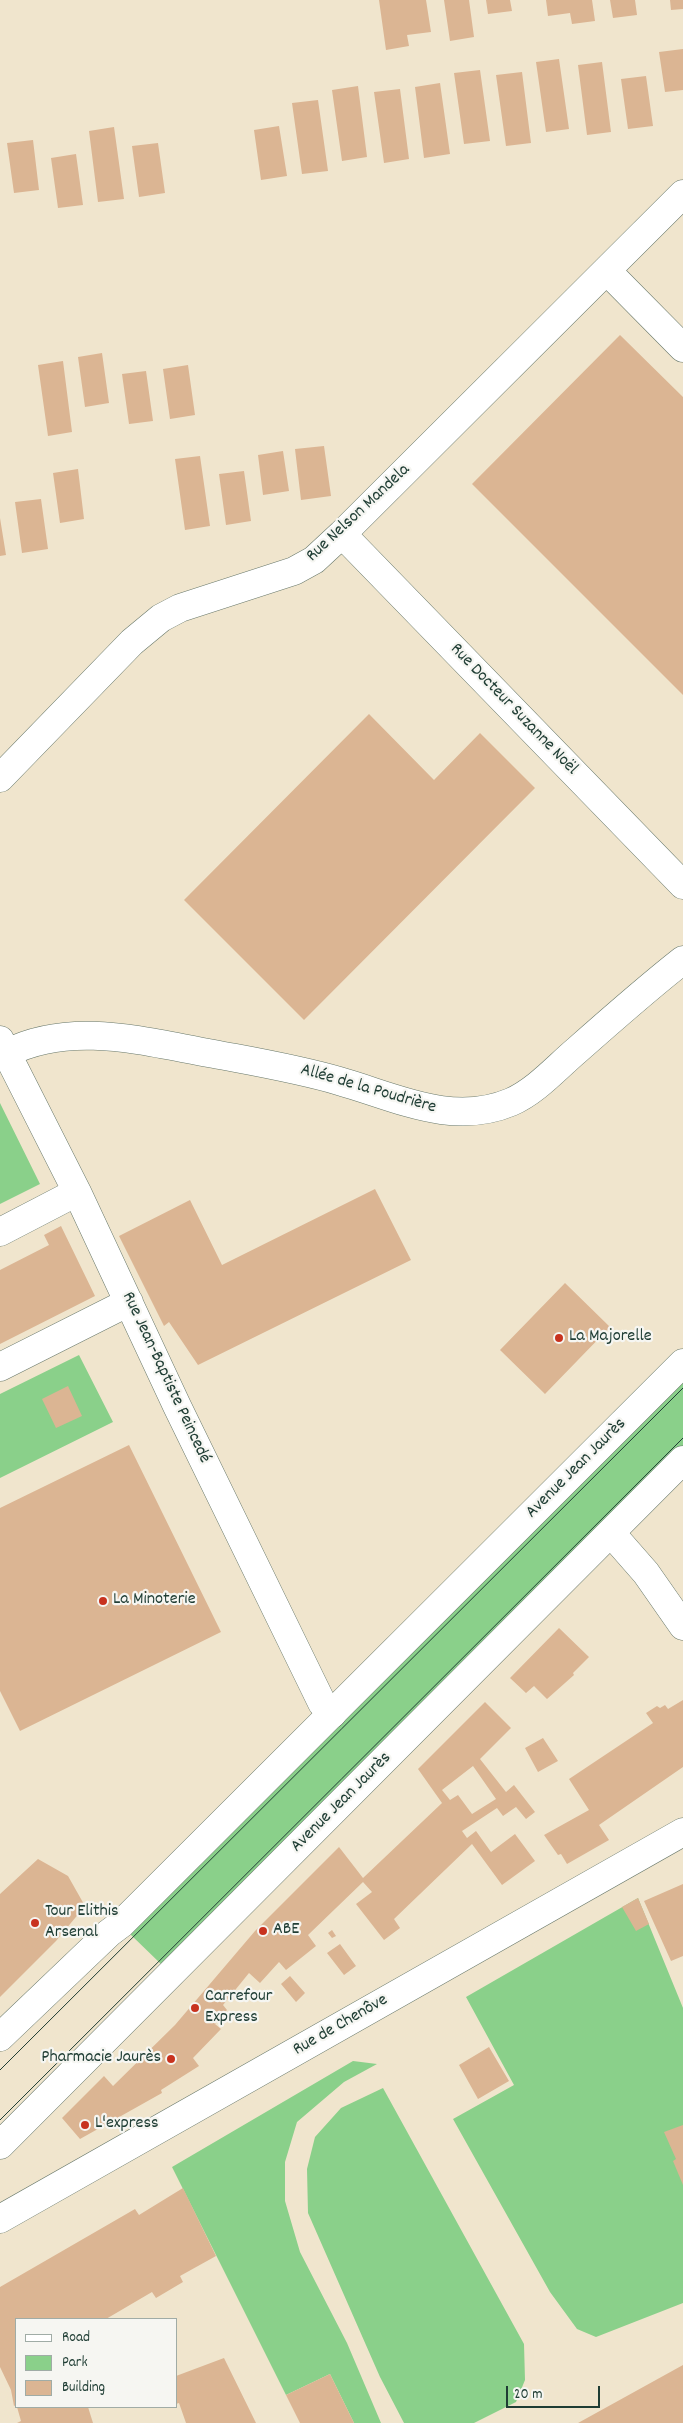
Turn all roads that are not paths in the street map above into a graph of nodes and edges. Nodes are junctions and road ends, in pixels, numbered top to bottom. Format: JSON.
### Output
{"nodes":[{"id":1,"x":683,"y":194,"type":"edge"},
{"id":2,"x":607,"y":271,"type":"junction"},
{"id":3,"x":683,"y":348,"type":"edge"},
{"id":4,"x":342,"y":534,"type":"junction"},
{"id":5,"x":0,"y":778,"type":"edge"},
{"id":6,"x":683,"y":885,"type":"edge"},
{"id":7,"x":683,"y":960,"type":"edge"},
{"id":8,"x":3,"y":1047,"type":"edge"},
{"id":9,"x":78,"y":1192,"type":"junction"},
{"id":10,"x":0,"y":1232,"type":"edge"},
{"id":11,"x":129,"y":1302,"type":"junction"},
{"id":12,"x":683,"y":1363,"type":"edge"},
{"id":13,"x":0,"y":1368,"type":"edge"},
{"id":14,"x":683,"y":1460,"type":"edge"},
{"id":15,"x":611,"y":1533,"type":"junction"},
{"id":16,"x":683,"y":1626,"type":"edge"},
{"id":17,"x":332,"y":1714,"type":"junction"},
{"id":18,"x":683,"y":1832,"type":"edge"},
{"id":19,"x":0,"y":2037,"type":"edge"},
{"id":20,"x":0,"y":2144,"type":"edge"},
{"id":21,"x":0,"y":2219,"type":"edge"}],
"edges":[{"from":1,"to":2,"type":"street","name":"Rue Nelson Mandela"},
{"from":2,"to":3,"type":"street"},
{"from":2,"to":4,"type":"street","name":"Rue Nelson Mandela"},
{"from":4,"to":5,"type":"street","name":"Rue Nelson Mandela"},
{"from":4,"to":6,"type":"street","name":"Rue Docteur Suzanne Noël"},
{"from":7,"to":8,"type":"street","name":"Allée de la Poudrière"},
{"from":8,"to":9,"type":"street","name":"Rue Jean-Baptiste Peincedé"},
{"from":9,"to":10,"type":"street"},
{"from":9,"to":11,"type":"street","name":"Rue Jean-Baptiste Peincedé"},
{"from":11,"to":13,"type":"street"},
{"from":11,"to":17,"type":"street","name":"Rue Jean-Baptiste Peincedé"},
{"from":12,"to":17,"type":"street","name":"Avenue Jean Jaurès"},
{"from":14,"to":15,"type":"street","name":"Avenue Jean Jaurès"},
{"from":15,"to":16,"type":"street"},
{"from":15,"to":20,"type":"street","name":"Avenue Jean Jaurès"},
{"from":17,"to":19,"type":"street","name":"Avenue Jean Jaurès"},
{"from":18,"to":21,"type":"street","name":"Rue de Chenôve"}]}
